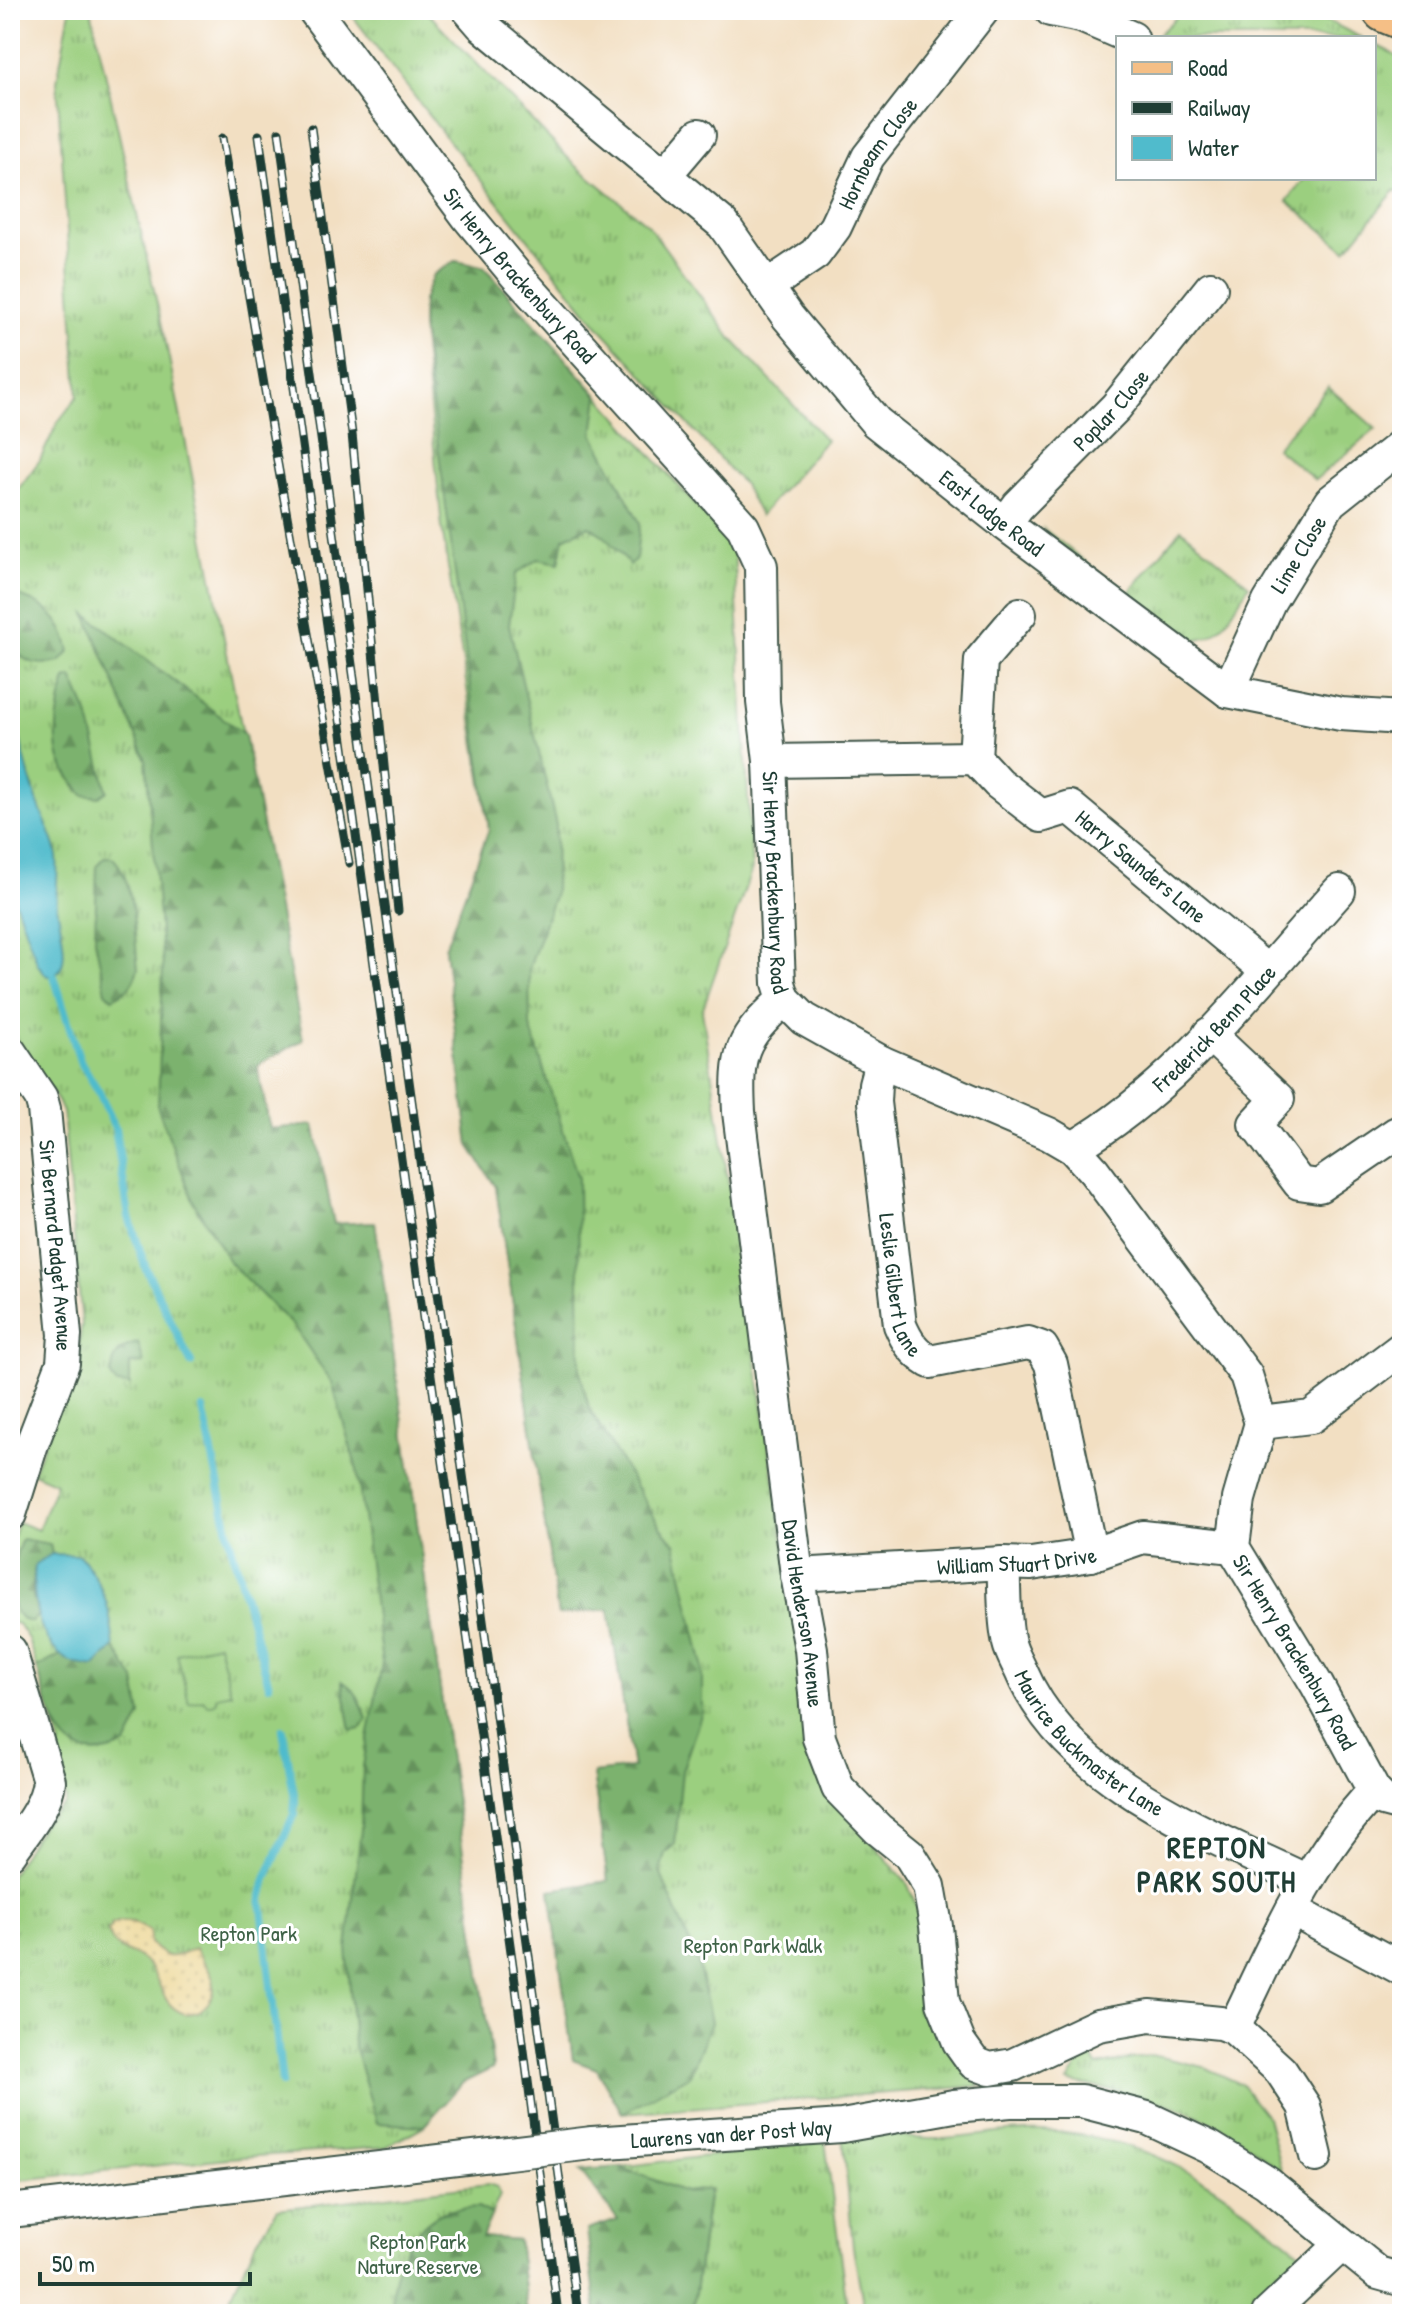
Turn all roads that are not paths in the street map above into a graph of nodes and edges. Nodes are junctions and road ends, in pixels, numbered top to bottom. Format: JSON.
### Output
{"nodes":[{"id":1,"x":314,"y":10,"type":"edge"},
{"id":2,"x":469,"y":10,"type":"edge"},
{"id":3,"x":983,"y":10,"type":"edge"},
{"id":4,"x":1051,"y":10,"type":"edge"},
{"id":5,"x":1385,"y":10,"type":"edge"},
{"id":6,"x":1402,"y":17,"type":"edge"},
{"id":7,"x":1127,"y":36,"type":"edge"},
{"id":8,"x":699,"y":135,"type":"dead end"},
{"id":9,"x":665,"y":175,"type":"junction"},
{"id":10,"x":766,"y":287,"type":"junction"},
{"id":11,"x":1211,"y":288,"type":"dead end"},
{"id":12,"x":1402,"y":445,"type":"edge"},
{"id":13,"x":1005,"y":524,"type":"junction"},
{"id":14,"x":1020,"y":614,"type":"dead end"},
{"id":15,"x":1228,"y":691,"type":"junction"},
{"id":16,"x":1402,"y":718,"type":"edge"},
{"id":17,"x":975,"y":758,"type":"junction"},
{"id":18,"x":770,"y":761,"type":"junction"},
{"id":19,"x":1339,"y":891,"type":"dead end"},
{"id":20,"x":1267,"y":971,"type":"junction"},
{"id":21,"x":784,"y":999,"type":"junction"},
{"id":22,"x":1209,"y":1034,"type":"junction"},
{"id":23,"x":10,"y":1052,"type":"edge"},
{"id":24,"x":881,"y":1062,"type":"junction"},
{"id":25,"x":1402,"y":1133,"type":"edge"},
{"id":26,"x":1073,"y":1148,"type":"junction"},
{"id":27,"x":1402,"y":1348,"type":"edge"},
{"id":28,"x":1261,"y":1423,"type":"junction"},
{"id":29,"x":21,"y":1440,"type":"edge"},
{"id":30,"x":10,"y":1514,"type":"edge"},
{"id":31,"x":1233,"y":1547,"type":"junction"},
{"id":32,"x":1091,"y":1555,"type":"junction"},
{"id":33,"x":1003,"y":1563,"type":"junction"},
{"id":34,"x":797,"y":1575,"type":"junction"},
{"id":35,"x":10,"y":1651,"type":"edge"},
{"id":36,"x":1388,"y":1798,"type":"edge"},
{"id":37,"x":16,"y":1833,"type":"edge"},
{"id":38,"x":1307,"y":1881,"type":"junction"},
{"id":39,"x":1292,"y":1910,"type":"junction"},
{"id":40,"x":1402,"y":1969,"type":"edge"},
{"id":41,"x":1234,"y":2028,"type":"junction"},
{"id":42,"x":1316,"y":2156,"type":"dead end"},
{"id":43,"x":10,"y":2211,"type":"edge"},
{"id":44,"x":1341,"y":2245,"type":"junction"},
{"id":45,"x":1402,"y":2277,"type":"edge"},
{"id":46,"x":1268,"y":2314,"type":"edge"}],
"edges":[{"from":1,"to":18,"type":"street","name":"Sir Henry Brackenbury Road"},
{"from":2,"to":9,"type":"street","name":"East Lodge Road"},
{"from":3,"to":10,"type":"street","name":"Hornbeam Close"},
{"from":4,"to":7,"type":"street"},
{"from":5,"to":6,"type":"main road"},
{"from":8,"to":9,"type":"street"},
{"from":9,"to":10,"type":"street","name":"East Lodge Road"},
{"from":10,"to":13,"type":"street","name":"East Lodge Road"},
{"from":11,"to":13,"type":"street","name":"Poplar Close"},
{"from":12,"to":15,"type":"street","name":"Lime Close"},
{"from":13,"to":15,"type":"street","name":"East Lodge Road"},
{"from":14,"to":17,"type":"street"},
{"from":15,"to":16,"type":"street","name":"East Lodge Road"},
{"from":17,"to":18,"type":"street"},
{"from":17,"to":20,"type":"street","name":"Harry Saunders Lane"},
{"from":18,"to":21,"type":"street","name":"Sir Henry Brackenbury Road"},
{"from":19,"to":20,"type":"street","name":"Frederick Benn Place"},
{"from":20,"to":22,"type":"street","name":"Frederick Benn Place"},
{"from":21,"to":24,"type":"street","name":"Sir Henry Brackenbury Road"},
{"from":21,"to":34,"type":"street","name":"David Henderson Avenue"},
{"from":22,"to":25,"type":"street"},
{"from":22,"to":26,"type":"street","name":"Frederick Benn Place"},
{"from":23,"to":29,"type":"street","name":"Sir Bernard Padget Avenue"},
{"from":24,"to":26,"type":"street","name":"Sir Henry Brackenbury Road"},
{"from":24,"to":32,"type":"street","name":"Leslie Gilbert Lane"},
{"from":26,"to":28,"type":"street","name":"Sir Henry Brackenbury Road"},
{"from":27,"to":28,"type":"street"},
{"from":28,"to":31,"type":"street","name":"Sir Henry Brackenbury Road"},
{"from":29,"to":30,"type":"street","name":"Sir Bernard Padget Avenue"},
{"from":31,"to":32,"type":"street","name":"William Stuart Drive"},
{"from":31,"to":36,"type":"street","name":"Sir Henry Brackenbury Road"},
{"from":32,"to":33,"type":"street","name":"William Stuart Drive"},
{"from":33,"to":34,"type":"street","name":"William Stuart Drive"},
{"from":33,"to":38,"type":"street","name":"Maurice Buckmaster Lane"},
{"from":34,"to":41,"type":"street","name":"David Henderson Avenue"},
{"from":35,"to":37,"type":"street"},
{"from":36,"to":38,"type":"street"},
{"from":38,"to":39,"type":"street"},
{"from":39,"to":40,"type":"street"},
{"from":39,"to":41,"type":"street"},
{"from":41,"to":42,"type":"street"},
{"from":43,"to":44,"type":"street","name":"Laurens van der Post Way","bridge":true},
{"from":44,"to":45,"type":"street","name":"Laurens van der Post Way"},
{"from":44,"to":46,"type":"street"}]}
